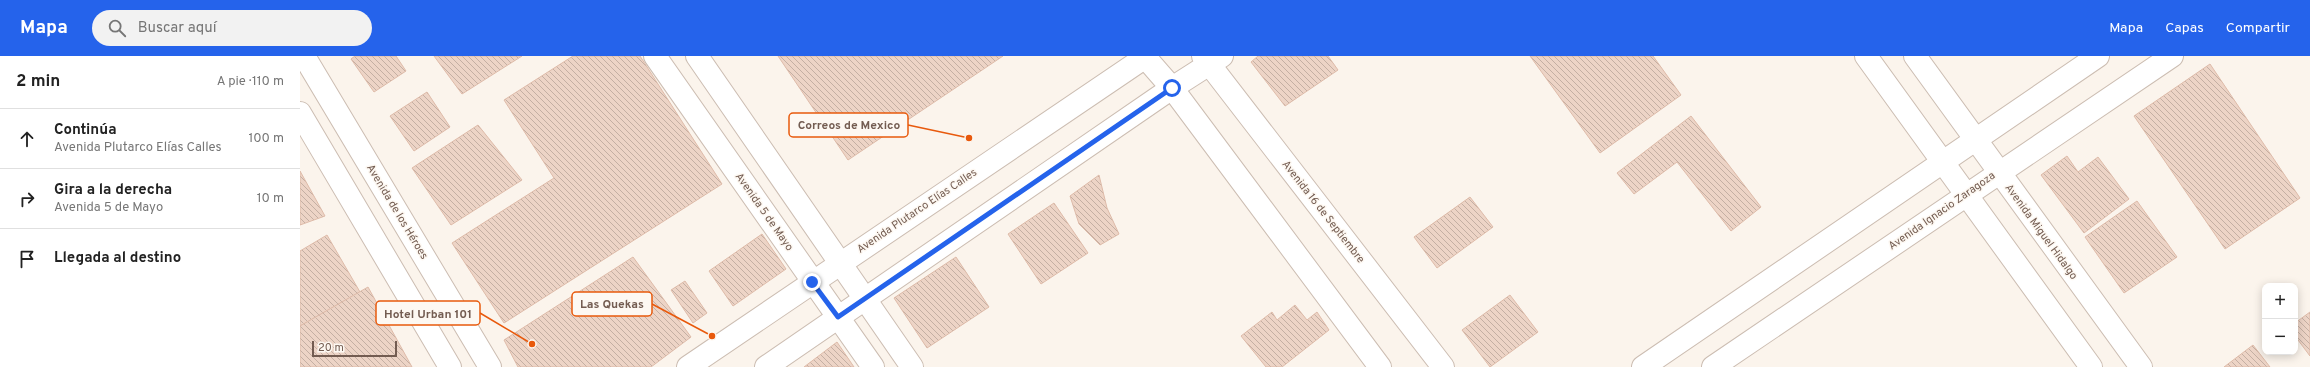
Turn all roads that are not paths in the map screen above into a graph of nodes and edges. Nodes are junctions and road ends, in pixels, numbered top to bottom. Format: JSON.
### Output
{"nodes":[{"id":1,"x":302,"y":56,"type":"edge"},
{"id":2,"x":655,"y":56,"type":"edge"},
{"id":3,"x":697,"y":56,"type":"edge"},
{"id":4,"x":1866,"y":56,"type":"edge"},
{"id":5,"x":1915,"y":56,"type":"edge"},
{"id":6,"x":2098,"y":56,"type":"edge"},
{"id":7,"x":2172,"y":56,"type":"edge"},
{"id":8,"x":1146,"y":57,"type":"edge"},
{"id":9,"x":1211,"y":59,"type":"edge"},
{"id":10,"x":1172,"y":88,"type":"junction"},
{"id":11,"x":300,"y":113,"type":"edge"},
{"id":12,"x":1975,"y":140,"type":"junction"},
{"id":13,"x":1942,"y":162,"type":"junction"},
{"id":14,"x":1998,"y":172,"type":"junction"},
{"id":15,"x":1966,"y":195,"type":"junction"},
{"id":16,"x":841,"y":263,"type":"junction"},
{"id":17,"x":812,"y":282,"type":"junction"},
{"id":18,"x":865,"y":299,"type":"junction"},
{"id":19,"x":838,"y":317,"type":"junction"},
{"id":20,"x":450,"y":367,"type":"edge"},
{"id":21,"x":490,"y":367,"type":"edge"},
{"id":22,"x":688,"y":367,"type":"edge"},
{"id":23,"x":766,"y":367,"type":"edge"},
{"id":24,"x":873,"y":367,"type":"edge"},
{"id":25,"x":912,"y":367,"type":"edge"},
{"id":26,"x":1380,"y":367,"type":"edge"},
{"id":27,"x":1443,"y":367,"type":"edge"},
{"id":28,"x":1643,"y":367,"type":"edge"},
{"id":29,"x":1713,"y":367,"type":"edge"},
{"id":30,"x":2091,"y":367,"type":"edge"},
{"id":31,"x":2141,"y":367,"type":"edge"}],
"edges":[{"from":1,"to":21,"type":"street","name":"Avenida de los Héroes"},
{"from":2,"to":17,"type":"street","name":"Avenida 5 de Mayo"},
{"from":3,"to":16,"type":"street"},
{"from":4,"to":13,"type":"street"},
{"from":5,"to":12,"type":"street","name":"Avenida Miguel Hidalgo"},
{"from":6,"to":12,"type":"street"},
{"from":7,"to":14,"type":"street","name":"Avenida Ignacio Zaragoza"},
{"from":8,"to":10,"type":"street"},
{"from":8,"to":16,"type":"street","name":"Avenida Plutarco Elías Calles"},
{"from":9,"to":10,"type":"street"},
{"from":9,"to":27,"type":"street","name":"Avenida 16 de Septiembre"},
{"from":10,"to":18,"type":"street"},
{"from":10,"to":26,"type":"street"},
{"from":11,"to":20,"type":"street"},
{"from":12,"to":13,"type":"street"},
{"from":12,"to":14,"type":"street","name":"Avenida Miguel Hidalgo"},
{"from":13,"to":15,"type":"street"},
{"from":13,"to":28,"type":"street"},
{"from":14,"to":15,"type":"street","name":"Avenida Ignacio Zaragoza"},
{"from":14,"to":31,"type":"street","name":"Avenida Miguel Hidalgo"},
{"from":15,"to":29,"type":"street","name":"Avenida Ignacio Zaragoza"},
{"from":15,"to":30,"type":"street"},
{"from":16,"to":17,"type":"street","name":"Avenida Plutarco Elías Calles"},
{"from":16,"to":18,"type":"street"},
{"from":17,"to":19,"type":"street","name":"Avenida 5 de Mayo"},
{"from":17,"to":22,"type":"street","name":"Avenida Plutarco Elías Calles"},
{"from":18,"to":19,"type":"street"},
{"from":18,"to":25,"type":"street"},
{"from":19,"to":23,"type":"street"},
{"from":19,"to":24,"type":"street","name":"Avenida 5 de Mayo"}]}
